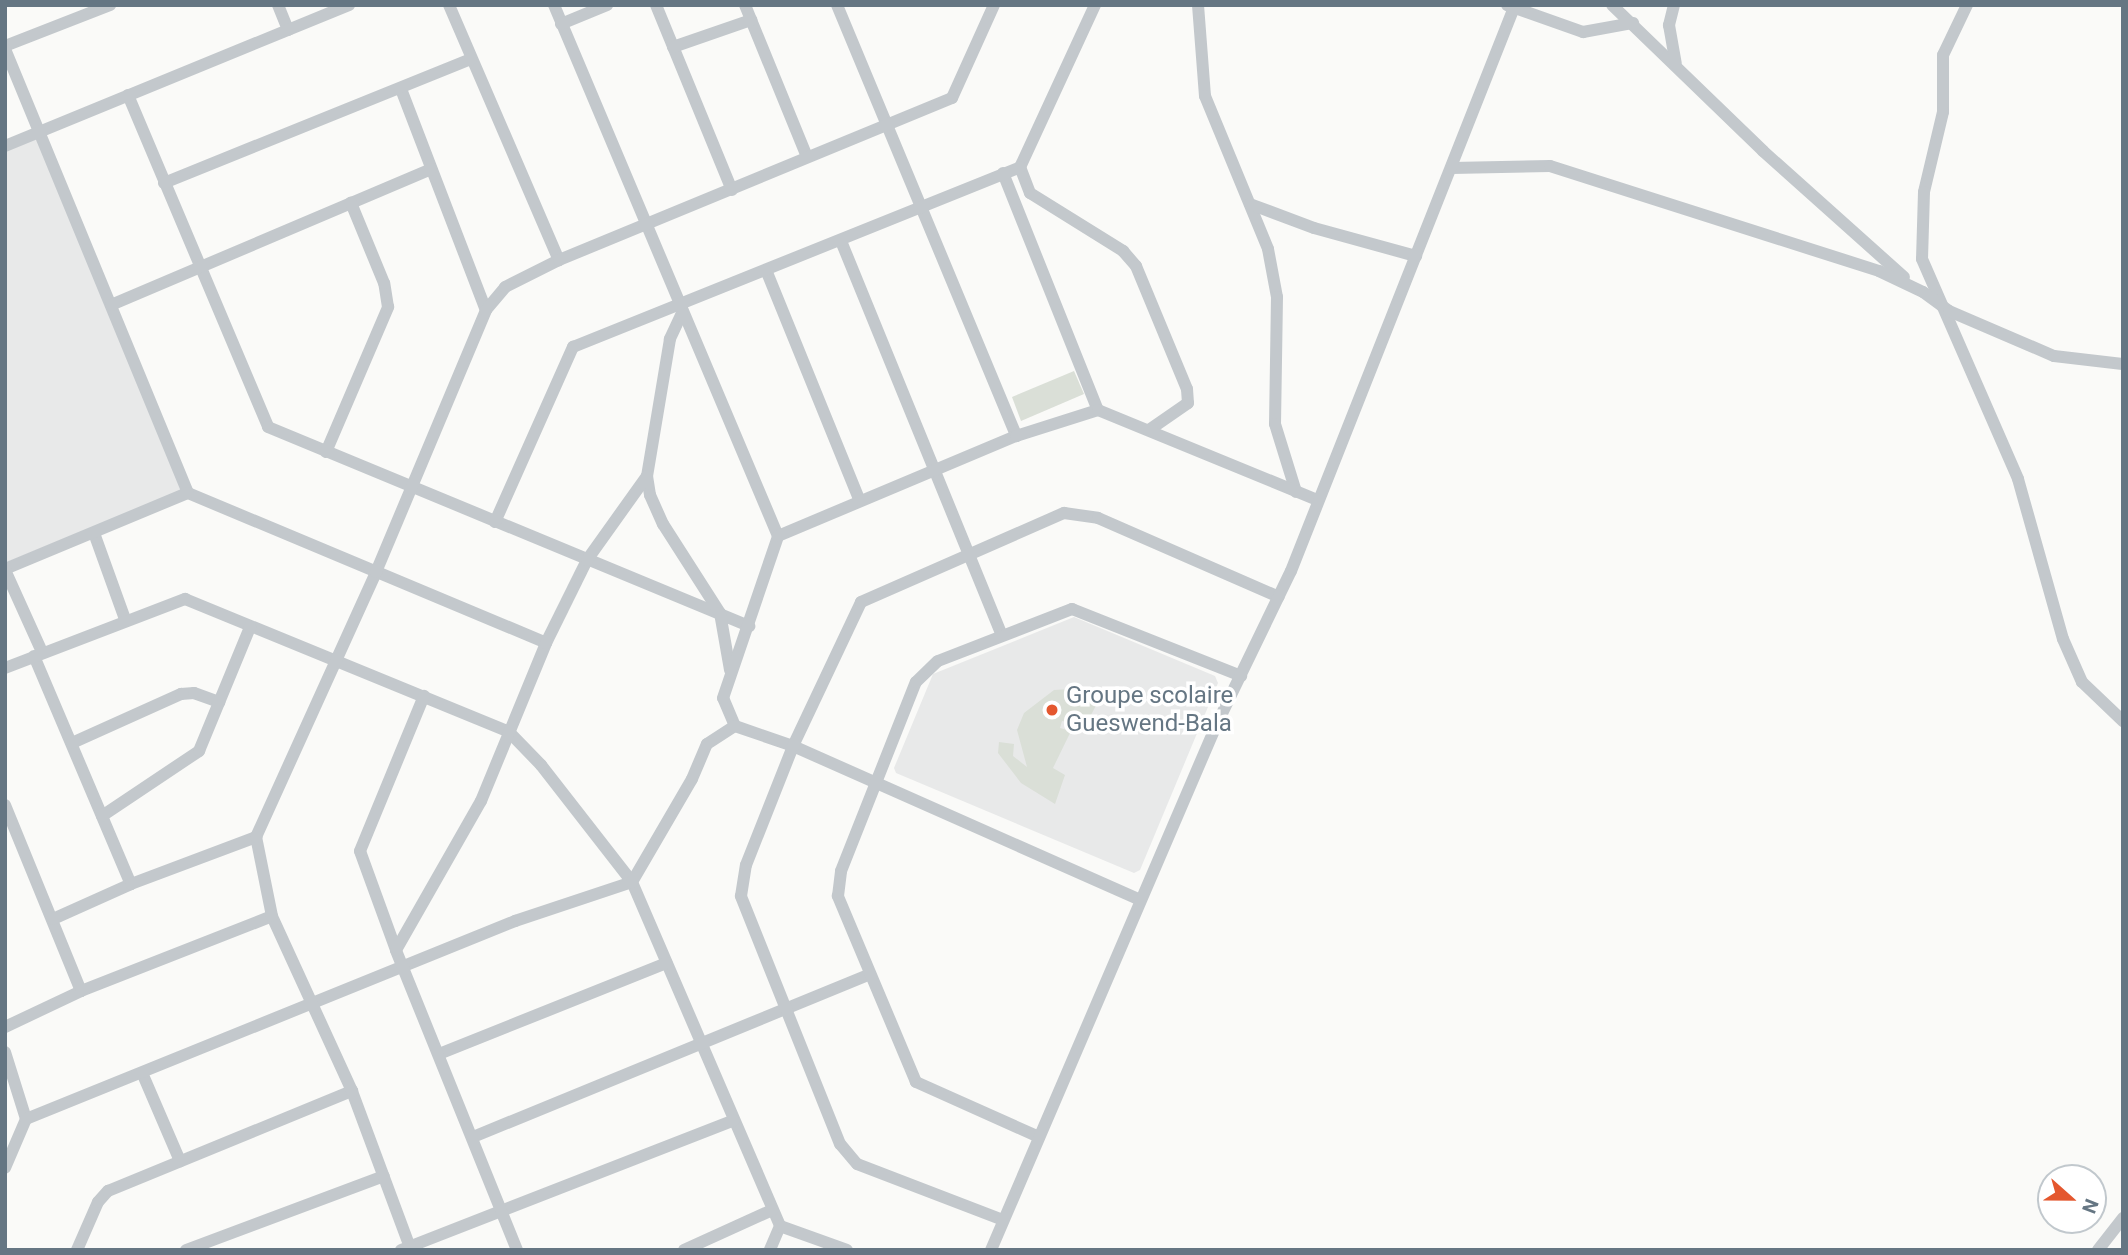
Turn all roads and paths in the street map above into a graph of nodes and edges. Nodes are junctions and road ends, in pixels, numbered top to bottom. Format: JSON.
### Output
{"nodes":[{"id":1,"x":110,"y":5,"type":"edge"},
{"id":2,"x":278,"y":5,"type":"edge"},
{"id":3,"x":349,"y":5,"type":"edge"},
{"id":4,"x":449,"y":5,"type":"edge"},
{"id":5,"x":554,"y":5,"type":"edge"},
{"id":6,"x":607,"y":5,"type":"edge"},
{"id":7,"x":656,"y":5,"type":"edge"},
{"id":8,"x":745,"y":5,"type":"edge"},
{"id":9,"x":837,"y":5,"type":"edge"},
{"id":10,"x":994,"y":5,"type":"edge"},
{"id":11,"x":1095,"y":5,"type":"edge"},
{"id":12,"x":1198,"y":5,"type":"edge"},
{"id":13,"x":1612,"y":5,"type":"edge"},
{"id":14,"x":1674,"y":5,"type":"edge"},
{"id":15,"x":1967,"y":5,"type":"edge"},
{"id":16,"x":1512,"y":6,"type":"edge"},
{"id":17,"x":751,"y":20,"type":"junction"},
{"id":18,"x":1633,"y":23,"type":"junction"},
{"id":19,"x":561,"y":24,"type":"junction"},
{"id":20,"x":288,"y":30,"type":"junction"},
{"id":21,"x":673,"y":47,"type":"junction"},
{"id":22,"x":5,"y":48,"type":"edge"},
{"id":23,"x":471,"y":59,"type":"junction"},
{"id":24,"x":1676,"y":63,"type":"junction"},
{"id":25,"x":401,"y":89,"type":"junction"},
{"id":26,"x":128,"y":95,"type":"junction"},
{"id":27,"x":888,"y":127,"type":"junction"},
{"id":28,"x":38,"y":130,"type":"junction"},
{"id":29,"x":5,"y":145,"type":"edge"},
{"id":30,"x":807,"y":157,"type":"junction"},
{"id":31,"x":1020,"y":167,"type":"junction"},
{"id":32,"x":1452,"y":168,"type":"junction"},
{"id":33,"x":431,"y":169,"type":"junction"},
{"id":34,"x":1003,"y":173,"type":"junction"},
{"id":35,"x":164,"y":183,"type":"junction"},
{"id":36,"x":732,"y":190,"type":"junction"},
{"id":37,"x":351,"y":203,"type":"junction"},
{"id":38,"x":1250,"y":204,"type":"junction"},
{"id":39,"x":920,"y":207,"type":"junction"},
{"id":40,"x":645,"y":223,"type":"junction"},
{"id":41,"x":841,"y":241,"type":"junction"},
{"id":42,"x":1416,"y":256,"type":"junction"},
{"id":43,"x":559,"y":260,"type":"junction"},
{"id":44,"x":199,"y":267,"type":"junction"},
{"id":45,"x":766,"y":270,"type":"junction"},
{"id":46,"x":1923,"y":292,"type":"junction"},
{"id":47,"x":111,"y":305,"type":"junction"},
{"id":48,"x":1944,"y":308,"type":"junction"},
{"id":49,"x":680,"y":309,"type":"junction"},
{"id":50,"x":486,"y":310,"type":"junction"},
{"id":51,"x":2123,"y":364,"type":"edge"},
{"id":52,"x":1098,"y":410,"type":"junction"},
{"id":53,"x":1149,"y":430,"type":"junction"},
{"id":54,"x":1016,"y":436,"type":"junction"},
{"id":55,"x":326,"y":452,"type":"junction"},
{"id":56,"x":934,"y":469,"type":"junction"},
{"id":57,"x":647,"y":476,"type":"junction"},
{"id":58,"x":412,"y":487,"type":"junction"},
{"id":59,"x":1296,"y":492,"type":"junction"},
{"id":60,"x":188,"y":493,"type":"junction"},
{"id":61,"x":859,"y":499,"type":"junction"},
{"id":62,"x":1317,"y":500,"type":"junction"},
{"id":63,"x":495,"y":522,"type":"junction"},
{"id":64,"x":94,"y":533,"type":"junction"},
{"id":65,"x":778,"y":536,"type":"junction"},
{"id":66,"x":968,"y":552,"type":"junction"},
{"id":67,"x":587,"y":560,"type":"junction"},
{"id":68,"x":5,"y":569,"type":"edge"},
{"id":69,"x":376,"y":572,"type":"junction"},
{"id":70,"x":1279,"y":597,"type":"junction"},
{"id":71,"x":720,"y":612,"type":"junction"},
{"id":72,"x":125,"y":619,"type":"junction"},
{"id":73,"x":250,"y":626,"type":"junction"},
{"id":74,"x":749,"y":626,"type":"junction"},
{"id":75,"x":1001,"y":633,"type":"junction"},
{"id":76,"x":546,"y":643,"type":"junction"},
{"id":77,"x":38,"y":654,"type":"junction"},
{"id":78,"x":337,"y":661,"type":"junction"},
{"id":79,"x":5,"y":668,"type":"edge"},
{"id":80,"x":730,"y":674,"type":"junction"},
{"id":81,"x":1241,"y":676,"type":"junction"},
{"id":82,"x":424,"y":696,"type":"junction"},
{"id":83,"x":219,"y":702,"type":"junction"},
{"id":84,"x":2123,"y":721,"type":"edge"},
{"id":85,"x":735,"y":726,"type":"junction"},
{"id":86,"x":509,"y":732,"type":"junction"},
{"id":87,"x":72,"y":743,"type":"junction"},
{"id":88,"x":793,"y":746,"type":"junction"},
{"id":89,"x":876,"y":782,"type":"junction"},
{"id":90,"x":5,"y":805,"type":"edge"},
{"id":91,"x":102,"y":816,"type":"junction"},
{"id":92,"x":256,"y":837,"type":"junction"},
{"id":93,"x":632,"y":882,"type":"junction"},
{"id":94,"x":131,"y":884,"type":"junction"},
{"id":95,"x":1140,"y":900,"type":"junction"},
{"id":96,"x":272,"y":916,"type":"junction"},
{"id":97,"x":53,"y":919,"type":"junction"},
{"id":98,"x":396,"y":950,"type":"junction"},
{"id":99,"x":667,"y":963,"type":"junction"},
{"id":100,"x":404,"y":967,"type":"junction"},
{"id":101,"x":869,"y":975,"type":"junction"},
{"id":102,"x":82,"y":991,"type":"junction"},
{"id":103,"x":312,"y":1002,"type":"junction"},
{"id":104,"x":788,"y":1010,"type":"junction"},
{"id":105,"x":5,"y":1027,"type":"edge"},
{"id":106,"x":701,"y":1043,"type":"junction"},
{"id":107,"x":5,"y":1052,"type":"edge"},
{"id":108,"x":439,"y":1054,"type":"junction"},
{"id":109,"x":143,"y":1075,"type":"junction"},
{"id":110,"x":352,"y":1091,"type":"junction"},
{"id":111,"x":26,"y":1119,"type":"junction"},
{"id":112,"x":734,"y":1120,"type":"junction"},
{"id":113,"x":473,"y":1137,"type":"junction"},
{"id":114,"x":1039,"y":1137,"type":"junction"},
{"id":115,"x":180,"y":1161,"type":"junction"},
{"id":116,"x":5,"y":1168,"type":"edge"},
{"id":117,"x":384,"y":1176,"type":"junction"},
{"id":118,"x":772,"y":1210,"type":"junction"},
{"id":119,"x":503,"y":1213,"type":"junction"},
{"id":120,"x":2123,"y":1218,"type":"edge"},
{"id":121,"x":1003,"y":1220,"type":"junction"},
{"id":122,"x":779,"y":1227,"type":"junction"},
{"id":123,"x":407,"y":1249,"type":"edge"},
{"id":124,"x":77,"y":1250,"type":"edge"},
{"id":125,"x":186,"y":1250,"type":"edge"},
{"id":126,"x":517,"y":1250,"type":"edge"},
{"id":127,"x":684,"y":1250,"type":"edge"},
{"id":128,"x":770,"y":1250,"type":"edge"},
{"id":129,"x":848,"y":1250,"type":"edge"},
{"id":130,"x":991,"y":1250,"type":"edge"},
{"id":131,"x":2098,"y":1250,"type":"edge"}],
"edges":[{"from":1,"to":22,"type":"street"},
{"from":2,"to":20,"type":"street"},
{"from":3,"to":20,"type":"street"},
{"from":4,"to":23,"type":"street"},
{"from":5,"to":19,"type":"street"},
{"from":6,"to":19,"type":"street"},
{"from":7,"to":21,"type":"street"},
{"from":8,"to":17,"type":"street"},
{"from":9,"to":27,"type":"street"},
{"from":10,"to":27,"type":"street"},
{"from":11,"to":31,"type":"street"},
{"from":12,"to":38,"type":"street"},
{"from":13,"to":18,"type":"street"},
{"from":14,"to":24,"type":"street"},
{"from":15,"to":48,"type":"street"},
{"from":16,"to":18,"type":"street"},
{"from":16,"to":32,"type":"street"},
{"from":17,"to":21,"type":"street"},
{"from":17,"to":30,"type":"street"},
{"from":18,"to":24,"type":"street"},
{"from":19,"to":40,"type":"street"},
{"from":20,"to":26,"type":"street"},
{"from":21,"to":36,"type":"street"},
{"from":22,"to":28,"type":"street"},
{"from":23,"to":25,"type":"street"},
{"from":23,"to":43,"type":"street"},
{"from":24,"to":46,"type":"street"},
{"from":25,"to":33,"type":"street"},
{"from":25,"to":35,"type":"street"},
{"from":26,"to":28,"type":"street"},
{"from":26,"to":35,"type":"street"},
{"from":27,"to":30,"type":"street"},
{"from":27,"to":39,"type":"street"},
{"from":28,"to":29,"type":"street"},
{"from":28,"to":47,"type":"street"},
{"from":30,"to":36,"type":"street"},
{"from":31,"to":34,"type":"street"},
{"from":31,"to":53,"type":"street"},
{"from":32,"to":42,"type":"street"},
{"from":32,"to":46,"type":"street"},
{"from":33,"to":37,"type":"street"},
{"from":33,"to":50,"type":"street"},
{"from":34,"to":39,"type":"street"},
{"from":34,"to":52,"type":"street"},
{"from":35,"to":44,"type":"street"},
{"from":36,"to":40,"type":"street"},
{"from":37,"to":44,"type":"street"},
{"from":37,"to":55,"type":"street"},
{"from":38,"to":42,"type":"street"},
{"from":38,"to":59,"type":"street"},
{"from":39,"to":41,"type":"street"},
{"from":39,"to":54,"type":"street"},
{"from":40,"to":43,"type":"street"},
{"from":40,"to":49,"type":"street"},
{"from":41,"to":45,"type":"street"},
{"from":41,"to":56,"type":"street"},
{"from":42,"to":62,"type":"street"},
{"from":43,"to":50,"type":"street"},
{"from":44,"to":47,"type":"street"},
{"from":44,"to":55,"type":"street"},
{"from":45,"to":49,"type":"street"},
{"from":45,"to":61,"type":"street"},
{"from":46,"to":48,"type":"street"},
{"from":47,"to":60,"type":"street"},
{"from":48,"to":51,"type":"street"},
{"from":48,"to":84,"type":"street"},
{"from":49,"to":57,"type":"street"},
{"from":49,"to":63,"type":"street"},
{"from":49,"to":65,"type":"street"},
{"from":50,"to":58,"type":"street"},
{"from":52,"to":53,"type":"street"},
{"from":52,"to":54,"type":"street"},
{"from":53,"to":59,"type":"street"},
{"from":54,"to":56,"type":"street"},
{"from":55,"to":58,"type":"street"},
{"from":56,"to":61,"type":"street"},
{"from":56,"to":66,"type":"street"},
{"from":57,"to":67,"type":"street"},
{"from":57,"to":71,"type":"street"},
{"from":58,"to":63,"type":"street"},
{"from":58,"to":69,"type":"street"},
{"from":59,"to":62,"type":"street"},
{"from":60,"to":64,"type":"street"},
{"from":60,"to":69,"type":"street"},
{"from":61,"to":65,"type":"street"},
{"from":62,"to":70,"type":"street"},
{"from":63,"to":67,"type":"street"},
{"from":64,"to":68,"type":"street"},
{"from":64,"to":72,"type":"street"},
{"from":65,"to":74,"type":"street"},
{"from":66,"to":70,"type":"street"},
{"from":66,"to":75,"type":"street"},
{"from":66,"to":88,"type":"street"},
{"from":67,"to":71,"type":"street"},
{"from":67,"to":76,"type":"street"},
{"from":68,"to":77,"type":"street"},
{"from":69,"to":76,"type":"street"},
{"from":69,"to":78,"type":"street"},
{"from":70,"to":81,"type":"street"},
{"from":71,"to":74,"type":"street"},
{"from":71,"to":80,"type":"street"},
{"from":72,"to":73,"type":"street"},
{"from":72,"to":77,"type":"street"},
{"from":73,"to":78,"type":"street"},
{"from":73,"to":83,"type":"street"},
{"from":74,"to":80,"type":"street"},
{"from":75,"to":81,"type":"street"},
{"from":75,"to":89,"type":"street"},
{"from":76,"to":86,"type":"street"},
{"from":77,"to":79,"type":"street"},
{"from":77,"to":87,"type":"street"},
{"from":78,"to":82,"type":"street"},
{"from":78,"to":92,"type":"street"},
{"from":80,"to":85,"type":"street"},
{"from":81,"to":95,"type":"street"},
{"from":82,"to":86,"type":"street"},
{"from":82,"to":98,"type":"street"},
{"from":83,"to":87,"type":"street"},
{"from":83,"to":91,"type":"street"},
{"from":85,"to":88,"type":"street"},
{"from":85,"to":93,"type":"street"},
{"from":86,"to":93,"type":"street"},
{"from":86,"to":98,"type":"street"},
{"from":87,"to":91,"type":"street"},
{"from":88,"to":89,"type":"street"},
{"from":88,"to":104,"type":"street"},
{"from":89,"to":95,"type":"street"},
{"from":89,"to":101,"type":"street"},
{"from":90,"to":97,"type":"street"},
{"from":91,"to":94,"type":"street"},
{"from":92,"to":94,"type":"street"},
{"from":92,"to":96,"type":"street"},
{"from":93,"to":99,"type":"street"},
{"from":93,"to":100,"type":"street"},
{"from":94,"to":97,"type":"street"},
{"from":95,"to":114,"type":"street"},
{"from":96,"to":102,"type":"street"},
{"from":96,"to":103,"type":"street"},
{"from":97,"to":102,"type":"street"},
{"from":98,"to":100,"type":"street"},
{"from":99,"to":106,"type":"street"},
{"from":99,"to":108,"type":"street"},
{"from":100,"to":103,"type":"street"},
{"from":100,"to":108,"type":"street"},
{"from":101,"to":104,"type":"street"},
{"from":101,"to":114,"type":"street"},
{"from":102,"to":105,"type":"street"},
{"from":103,"to":109,"type":"street"},
{"from":103,"to":110,"type":"street"},
{"from":104,"to":106,"type":"street"},
{"from":104,"to":121,"type":"street"},
{"from":106,"to":112,"type":"street"},
{"from":106,"to":113,"type":"street"},
{"from":107,"to":111,"type":"street"},
{"from":108,"to":113,"type":"street"},
{"from":109,"to":111,"type":"street"},
{"from":109,"to":115,"type":"street"},
{"from":110,"to":115,"type":"street"},
{"from":110,"to":117,"type":"street"},
{"from":111,"to":116,"type":"street"},
{"from":112,"to":118,"type":"street"},
{"from":112,"to":119,"type":"street"},
{"from":113,"to":119,"type":"street"},
{"from":114,"to":121,"type":"street"},
{"from":115,"to":124,"type":"street"},
{"from":117,"to":123,"type":"street"},
{"from":117,"to":125,"type":"street"},
{"from":118,"to":122,"type":"street"},
{"from":118,"to":127,"type":"street"},
{"from":119,"to":123,"type":"street"},
{"from":119,"to":126,"type":"street"},
{"from":120,"to":131,"type":"street"},
{"from":121,"to":130,"type":"street"},
{"from":122,"to":128,"type":"street"},
{"from":122,"to":129,"type":"street"}]}
